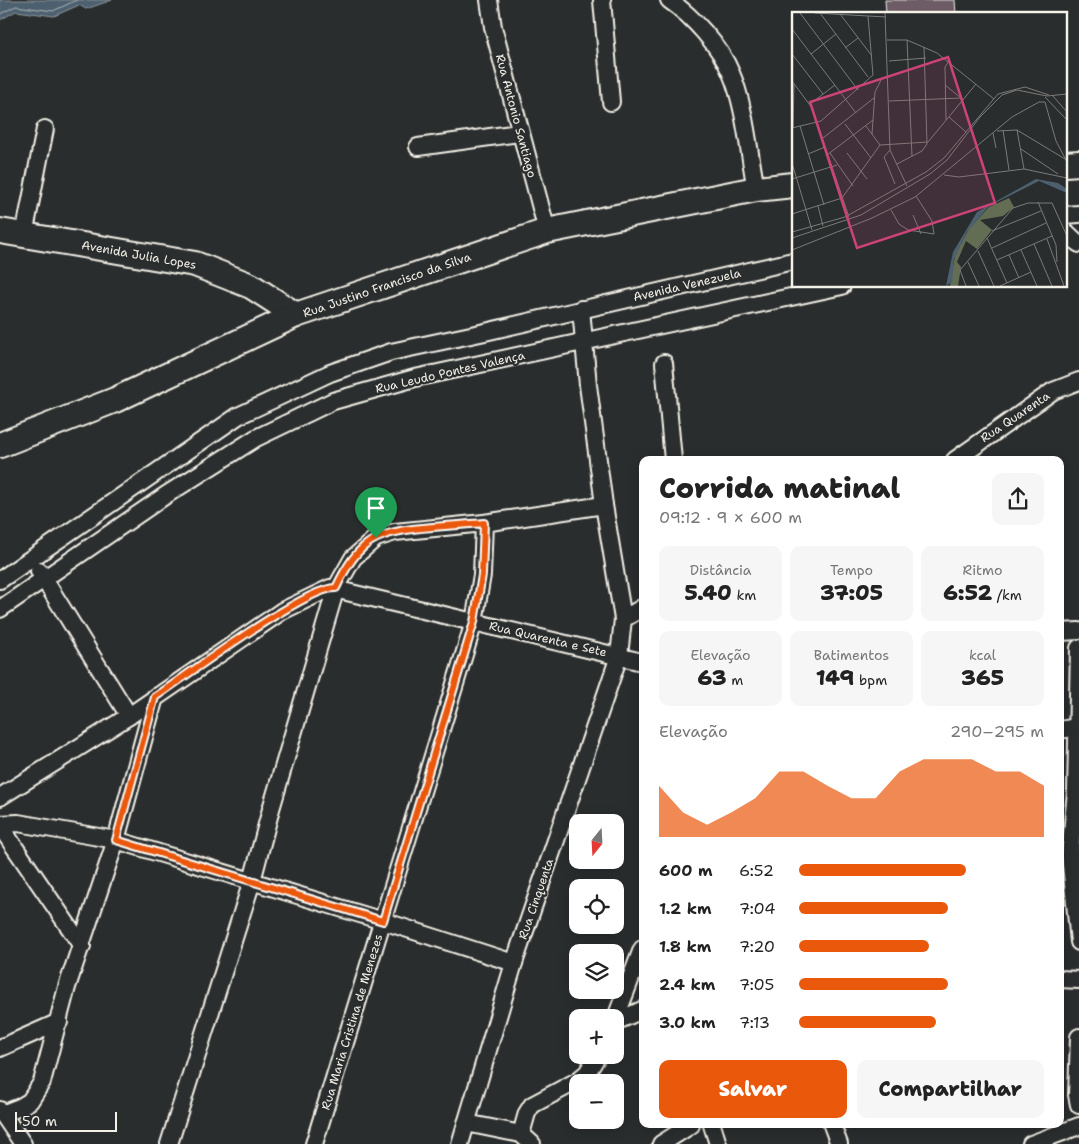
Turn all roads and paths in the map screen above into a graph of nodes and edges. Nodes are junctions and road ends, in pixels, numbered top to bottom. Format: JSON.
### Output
{"nodes":[{"id":1,"x":489,"y":0,"type":"edge"},
{"id":2,"x":602,"y":0,"type":"edge"},
{"id":3,"x":669,"y":0,"type":"edge"},
{"id":4,"x":611,"y":102,"type":"dead end"},
{"id":5,"x":45,"y":129,"type":"dead end"},
{"id":6,"x":520,"y":133,"type":"junction"},
{"id":7,"x":418,"y":147,"type":"dead end"},
{"id":8,"x":1079,"y":163,"type":"edge"},
{"id":9,"x":1066,"y":164,"type":"edge"},
{"id":10,"x":792,"y":185,"type":"edge"},
{"id":11,"x":756,"y":189,"type":"junction"},
{"id":12,"x":1079,"y":214,"type":"edge"},
{"id":13,"x":1066,"y":215,"type":"edge"},
{"id":14,"x":0,"y":231,"type":"edge"},
{"id":15,"x":547,"y":231,"type":"junction"},
{"id":16,"x":1066,"y":232,"type":"edge"},
{"id":17,"x":24,"y":236,"type":"junction"},
{"id":18,"x":1079,"y":245,"type":"edge"},
{"id":19,"x":1066,"y":248,"type":"edge"},
{"id":20,"x":792,"y":260,"type":"edge"},
{"id":21,"x":833,"y":288,"type":"edge"},
{"id":22,"x":581,"y":308,"type":"junction"},
{"id":23,"x":296,"y":315,"type":"junction"},
{"id":24,"x":585,"y":341,"type":"junction"},
{"id":25,"x":664,"y":362,"type":"dead end"},
{"id":26,"x":1079,"y":381,"type":"edge"},
{"id":27,"x":0,"y":446,"type":"edge"},
{"id":28,"x":972,"y":454,"type":"edge"},
{"id":29,"x":673,"y":456,"type":"edge"},
{"id":30,"x":604,"y":505,"type":"junction"},
{"id":31,"x":484,"y":523,"type":"junction"},
{"id":32,"x":31,"y":558,"type":"junction"},
{"id":33,"x":43,"y":579,"type":"junction"},
{"id":34,"x":0,"y":580,"type":"edge"},
{"id":35,"x":336,"y":588,"type":"junction"},
{"id":36,"x":0,"y":610,"type":"edge"},
{"id":37,"x":639,"y":610,"type":"edge"},
{"id":38,"x":623,"y":619,"type":"junction"},
{"id":39,"x":474,"y":622,"type":"junction"},
{"id":40,"x":1079,"y":631,"type":"edge"},
{"id":41,"x":1064,"y":632,"type":"edge"},
{"id":42,"x":1079,"y":648,"type":"edge"},
{"id":43,"x":619,"y":656,"type":"junction"},
{"id":44,"x":639,"y":661,"type":"edge"},
{"id":45,"x":155,"y":697,"type":"junction"},
{"id":46,"x":129,"y":716,"type":"junction"},
{"id":47,"x":1077,"y":727,"type":"junction"},
{"id":48,"x":1064,"y":729,"type":"edge"},
{"id":49,"x":1078,"y":791,"type":"edge"},
{"id":50,"x":0,"y":797,"type":"edge"},
{"id":51,"x":0,"y":825,"type":"edge"},
{"id":52,"x":116,"y":840,"type":"junction"},
{"id":53,"x":1065,"y":852,"type":"edge"},
{"id":54,"x":252,"y":881,"type":"junction"},
{"id":55,"x":383,"y":921,"type":"junction"},
{"id":56,"x":1079,"y":942,"type":"edge"},
{"id":57,"x":82,"y":946,"type":"junction"},
{"id":58,"x":639,"y":957,"type":"edge"},
{"id":59,"x":514,"y":963,"type":"junction"},
{"id":60,"x":1064,"y":979,"type":"edge"},
{"id":61,"x":1079,"y":980,"type":"edge"},
{"id":62,"x":620,"y":1009,"type":"edge"},
{"id":63,"x":639,"y":1011,"type":"edge"},
{"id":64,"x":624,"y":1017,"type":"edge"},
{"id":65,"x":59,"y":1022,"type":"junction"},
{"id":66,"x":1079,"y":1037,"type":"edge"},
{"id":67,"x":0,"y":1048,"type":"edge"},
{"id":68,"x":592,"y":1064,"type":"edge"},
{"id":69,"x":1079,"y":1104,"type":"edge"},
{"id":70,"x":1,"y":1112,"type":"edge"},
{"id":71,"x":466,"y":1123,"type":"junction"},
{"id":72,"x":1079,"y":1126,"type":"edge"},
{"id":73,"x":686,"y":1128,"type":"edge"},
{"id":74,"x":713,"y":1128,"type":"edge"},
{"id":75,"x":833,"y":1128,"type":"edge"},
{"id":76,"x":527,"y":1139,"type":"edge"},
{"id":77,"x":23,"y":1144,"type":"edge"},
{"id":78,"x":169,"y":1144,"type":"edge"},
{"id":79,"x":314,"y":1144,"type":"edge"},
{"id":80,"x":460,"y":1144,"type":"edge"},
{"id":81,"x":661,"y":1144,"type":"edge"},
{"id":82,"x":718,"y":1144,"type":"edge"},
{"id":83,"x":839,"y":1144,"type":"edge"},
{"id":84,"x":1031,"y":1144,"type":"edge"}],
"edges":[{"from":1,"to":6,"type":"street","name":"Rua Antonio Santiago"},
{"from":2,"to":4,"type":"street"},
{"from":3,"to":11,"type":"street"},
{"from":5,"to":17,"type":"street"},
{"from":6,"to":7,"type":"street"},
{"from":6,"to":15,"type":"street","name":"Rua Antonio Santiago"},
{"from":8,"to":9,"type":"main road"},
{"from":10,"to":11,"type":"main road","name":"Rua Justino Francisco da Silva"},
{"from":11,"to":15,"type":"main road","name":"Rua Justino Francisco da Silva"},
{"from":12,"to":13,"type":"street"},
{"from":14,"to":17,"type":"main road","name":"Avenida Julia Lopes"},
{"from":15,"to":23,"type":"main road","name":"Rua Justino Francisco da Silva"},
{"from":16,"to":18,"type":"street"},
{"from":17,"to":23,"type":"main road","name":"Avenida Julia Lopes"},
{"from":18,"to":19,"type":"street"},
{"from":20,"to":22,"type":"street","name":"Avenida Venezuela"},
{"from":21,"to":24,"type":"street","name":"Rua Leudo Pontes Valença"},
{"from":22,"to":24,"type":"street","name":"Rua Cinquenta"},
{"from":22,"to":32,"type":"street"},
{"from":23,"to":27,"type":"main road","name":"Rua Justino Francisco da Silva"},
{"from":24,"to":30,"type":"street","name":"Rua Cinquenta"},
{"from":24,"to":33,"type":"street","name":"Rua Leudo Pontes Valença"},
{"from":25,"to":29,"type":"street"},
{"from":26,"to":28,"type":"street","name":"Rua Quarenta"},
{"from":30,"to":31,"type":"street"},
{"from":30,"to":38,"type":"street","name":"Rua Cinquenta"},
{"from":31,"to":35,"type":"street"},
{"from":31,"to":39,"type":"street","name":"Rua Maria Cristina de Menezes"},
{"from":32,"to":33,"type":"street"},
{"from":32,"to":34,"type":"street"},
{"from":33,"to":36,"type":"street","name":"Rua Leudo Pontes Valença"},
{"from":33,"to":46,"type":"street"},
{"from":35,"to":39,"type":"street","name":"Rua Quarenta e Sete"},
{"from":35,"to":45,"type":"street"},
{"from":35,"to":54,"type":"street"},
{"from":37,"to":38,"type":"street"},
{"from":38,"to":43,"type":"street","name":"Rua Cinquenta"},
{"from":39,"to":43,"type":"street","name":"Rua Quarenta e Sete"},
{"from":39,"to":55,"type":"street","name":"Rua Maria Cristina de Menezes"},
{"from":40,"to":41,"type":"street"},
{"from":42,"to":47,"type":"street"},
{"from":43,"to":44,"type":"street","name":"Rua Quarenta e Sete"},
{"from":43,"to":59,"type":"street","name":"Rua Cinquenta"},
{"from":45,"to":46,"type":"street"},
{"from":45,"to":52,"type":"street"},
{"from":46,"to":50,"type":"street"},
{"from":47,"to":48,"type":"street"},
{"from":47,"to":49,"type":"street"},
{"from":49,"to":53,"type":"street"},
{"from":51,"to":52,"type":"street"},
{"from":51,"to":57,"type":"street"},
{"from":52,"to":54,"type":"street"},
{"from":52,"to":57,"type":"street"},
{"from":53,"to":56,"type":"street"},
{"from":54,"to":55,"type":"street"},
{"from":54,"to":78,"type":"street"},
{"from":55,"to":59,"type":"street"},
{"from":55,"to":79,"type":"street","name":"Rua Maria Cristina de Menezes"},
{"from":57,"to":65,"type":"street"},
{"from":58,"to":62,"type":"street"},
{"from":59,"to":71,"type":"street","name":"Rua Cinquenta"},
{"from":60,"to":61,"type":"street"},
{"from":63,"to":64,"type":"street"},
{"from":65,"to":67,"type":"street"},
{"from":65,"to":70,"type":"street"},
{"from":66,"to":69,"type":"street"},
{"from":68,"to":76,"type":"street"},
{"from":70,"to":77,"type":"street"},
{"from":71,"to":76,"type":"street"},
{"from":71,"to":80,"type":"street","name":"Rua Cinquenta"},
{"from":72,"to":84,"type":"street"},
{"from":73,"to":81,"type":"street"},
{"from":74,"to":82,"type":"street"},
{"from":75,"to":83,"type":"street"}]}
